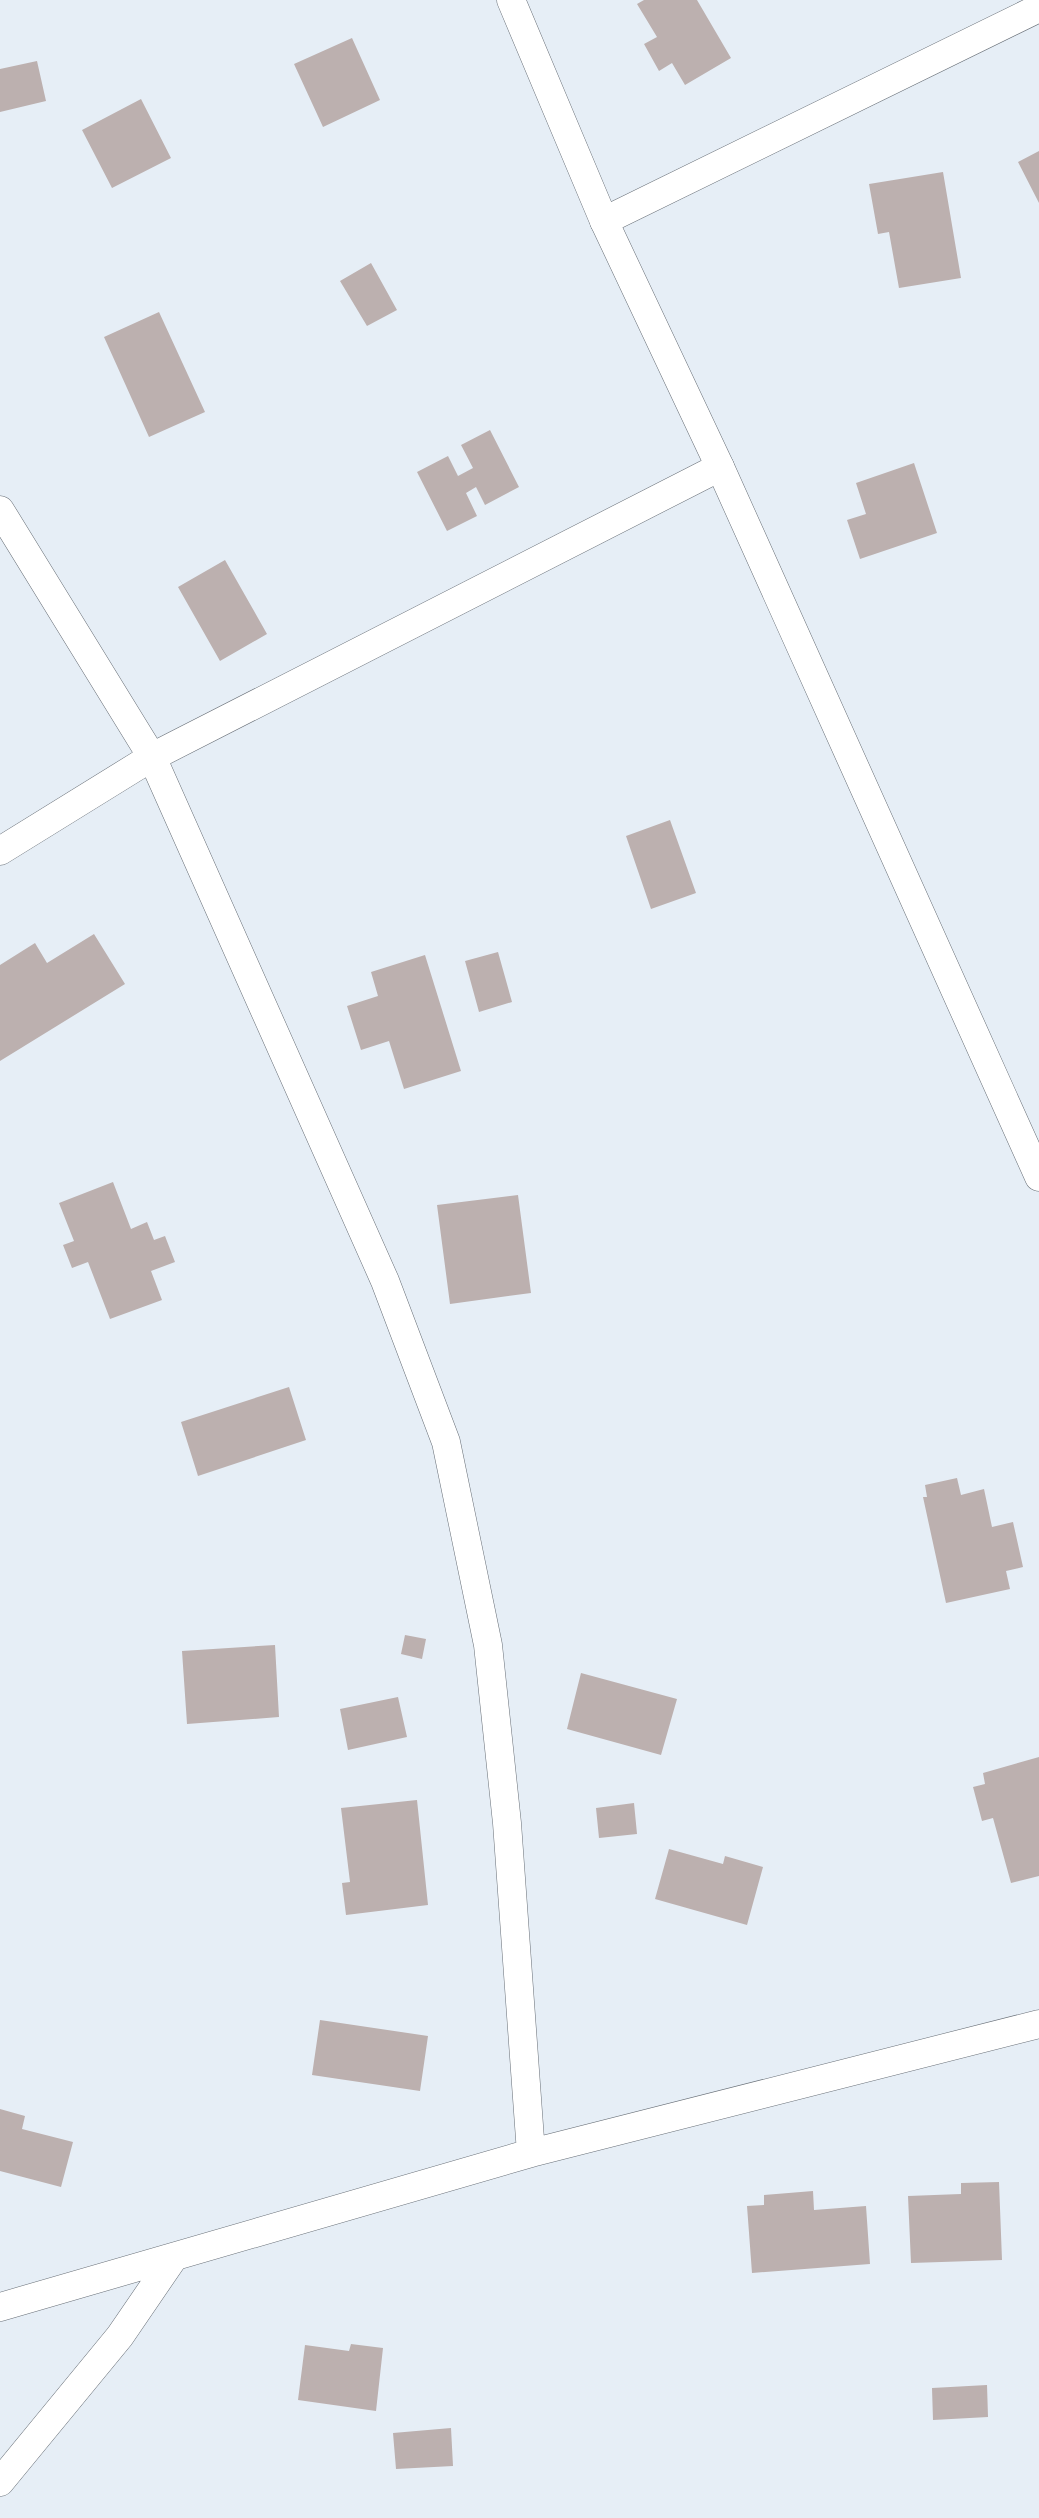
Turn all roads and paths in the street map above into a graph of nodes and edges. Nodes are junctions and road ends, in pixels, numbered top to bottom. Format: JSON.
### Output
{"nodes":[{"id":1,"x":511,"y":0,"type":"edge"},
{"id":2,"x":1039,"y":8,"type":"edge"},
{"id":3,"x":604,"y":221,"type":"junction"},
{"id":4,"x":720,"y":467,"type":"junction"},
{"id":5,"x":0,"y":510,"type":"edge"},
{"id":6,"x":152,"y":757,"type":"junction"},
{"id":7,"x":0,"y":851,"type":"edge"},
{"id":8,"x":1039,"y":1177,"type":"edge"},
{"id":9,"x":1039,"y":2024,"type":"edge"},
{"id":10,"x":531,"y":2153,"type":"junction"},
{"id":11,"x":174,"y":2257,"type":"junction"},
{"id":12,"x":0,"y":2307,"type":"edge"},
{"id":13,"x":0,"y":2482,"type":"edge"}],
"edges":[{"from":1,"to":3,"type":"street"},
{"from":2,"to":3,"type":"street"},
{"from":3,"to":4,"type":"street"},
{"from":4,"to":6,"type":"street"},
{"from":4,"to":8,"type":"street"},
{"from":5,"to":6,"type":"street"},
{"from":6,"to":7,"type":"street"},
{"from":6,"to":10,"type":"street"},
{"from":9,"to":10,"type":"street"},
{"from":10,"to":11,"type":"street"},
{"from":11,"to":12,"type":"street"},
{"from":11,"to":13,"type":"street"}]}
